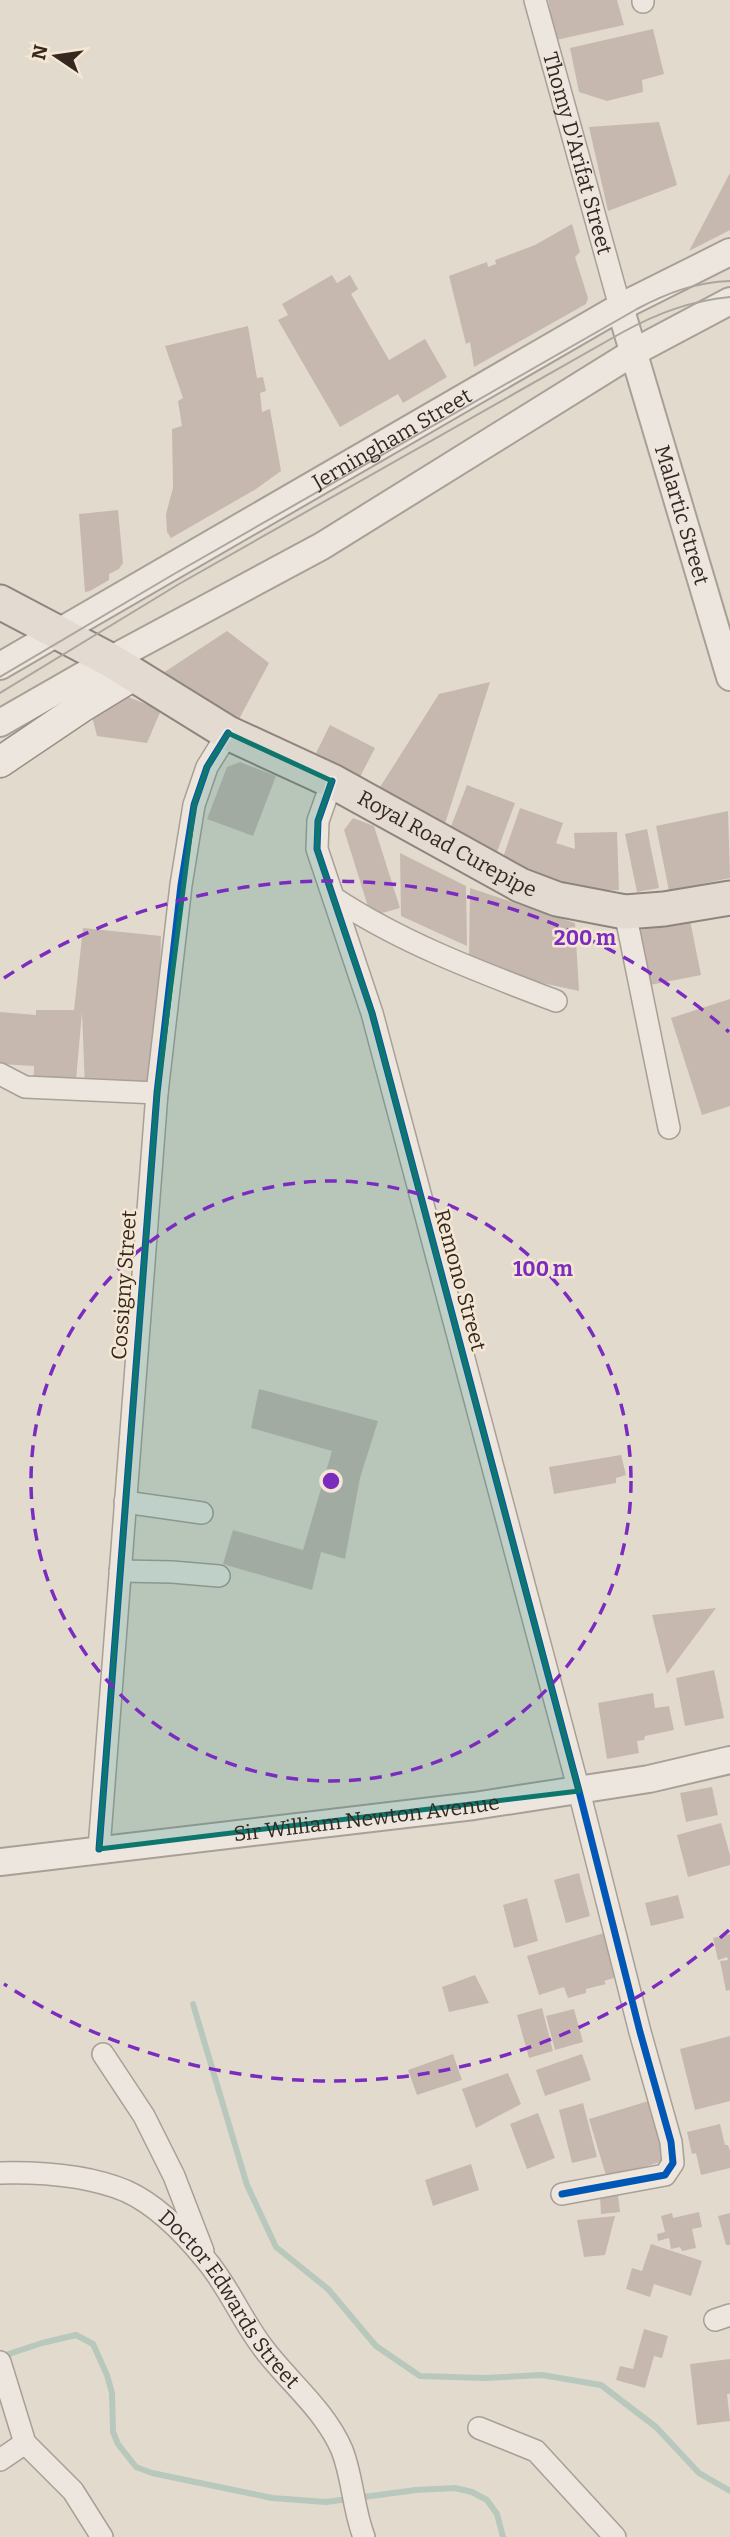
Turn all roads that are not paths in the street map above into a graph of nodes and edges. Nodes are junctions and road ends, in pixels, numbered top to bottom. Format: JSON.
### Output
{"nodes":[{"id":1,"x":535,"y":0,"type":"edge"},
{"id":2,"x":730,"y":252,"type":"edge"},
{"id":3,"x":730,"y":301,"type":"edge"},
{"id":4,"x":620,"y":307,"type":"junction"},
{"id":5,"x":634,"y":352,"type":"junction"},
{"id":6,"x":0,"y":602,"type":"edge"},
{"id":7,"x":57,"y":632,"type":"junction"},
{"id":8,"x":0,"y":666,"type":"edge"},
{"id":9,"x":122,"y":668,"type":"junction"},
{"id":10,"x":730,"y":677,"type":"edge"},
{"id":11,"x":0,"y":723,"type":"edge"},
{"id":12,"x":228,"y":733,"type":"junction"},
{"id":13,"x":0,"y":762,"type":"edge"},
{"id":14,"x":332,"y":781,"type":"junction"},
{"id":15,"x":334,"y":898,"type":"junction"},
{"id":16,"x":730,"y":898,"type":"edge"},
{"id":17,"x":625,"y":912,"type":"junction"},
{"id":18,"x":556,"y":1001,"type":"dead end"},
{"id":19,"x":0,"y":1074,"type":"edge"},
{"id":20,"x":157,"y":1093,"type":"junction"},
{"id":21,"x":668,"y":1128,"type":"dead end"},
{"id":22,"x":125,"y":1502,"type":"junction"},
{"id":23,"x":202,"y":1513,"type":"dead end"},
{"id":24,"x":120,"y":1571,"type":"junction"},
{"id":25,"x":219,"y":1576,"type":"dead end"},
{"id":26,"x":730,"y":1760,"type":"edge"},
{"id":27,"x":579,"y":1791,"type":"junction"},
{"id":28,"x":99,"y":1849,"type":"junction"},
{"id":29,"x":0,"y":1862,"type":"edge"},
{"id":30,"x":103,"y":2054,"type":"dead end"},
{"id":31,"x":0,"y":2173,"type":"edge"},
{"id":32,"x":562,"y":2194,"type":"dead end"},
{"id":33,"x":207,"y":2260,"type":"junction"},
{"id":34,"x":1,"y":2365,"type":"edge"},
{"id":35,"x":479,"y":2428,"type":"dead end"},
{"id":36,"x":25,"y":2442,"type":"junction"},
{"id":37,"x":0,"y":2460,"type":"edge"},
{"id":38,"x":102,"y":2537,"type":"edge"},
{"id":39,"x":364,"y":2537,"type":"edge"},
{"id":40,"x":615,"y":2537,"type":"edge"}],
"edges":[{"from":1,"to":4,"type":"street","name":"Thomy D'Arifat Street"},
{"from":2,"to":4,"type":"street","name":"Jerningham Street"},
{"from":3,"to":5,"type":"street"},
{"from":4,"to":5,"type":"street","name":"Malartic Street"},
{"from":4,"to":7,"type":"street","name":"Jerningham Street"},
{"from":5,"to":9,"type":"street"},
{"from":5,"to":10,"type":"street","name":"Malartic Street"},
{"from":6,"to":7,"type":"main road","name":"Royal Road Curepipe"},
{"from":7,"to":8,"type":"street","name":"Jerningham Street"},
{"from":7,"to":9,"type":"main road","name":"Royal Road Curepipe"},
{"from":9,"to":11,"type":"street"},
{"from":9,"to":12,"type":"main road","name":"Royal Road Curepipe"},
{"from":9,"to":13,"type":"main road"},
{"from":12,"to":14,"type":"main road","name":"Royal Road Curepipe"},
{"from":12,"to":20,"type":"street","name":"Cossigny Street"},
{"from":14,"to":15,"type":"street","name":"Remono Street"},
{"from":14,"to":17,"type":"main road","name":"Royal Road Curepipe"},
{"from":15,"to":18,"type":"street"},
{"from":15,"to":27,"type":"street","name":"Remono Street"},
{"from":16,"to":17,"type":"main road","name":"Royal Road Curepipe"},
{"from":17,"to":21,"type":"street"},
{"from":19,"to":20,"type":"street"},
{"from":20,"to":22,"type":"street","name":"Cossigny Street"},
{"from":22,"to":23,"type":"street"},
{"from":22,"to":24,"type":"street","name":"Cossigny Street"},
{"from":24,"to":25,"type":"street"},
{"from":24,"to":28,"type":"street","name":"Cossigny Street"},
{"from":26,"to":27,"type":"street","name":"Sir William Newton Avenue"},
{"from":27,"to":28,"type":"street","name":"Sir William Newton Avenue"},
{"from":27,"to":32,"type":"street","name":"Remono Street"},
{"from":28,"to":29,"type":"street","name":"Sir William Newton Avenue"},
{"from":30,"to":33,"type":"street"},
{"from":31,"to":33,"type":"street","name":"Doctor Edwards Street"},
{"from":33,"to":39,"type":"street","name":"Doctor Edwards Street"},
{"from":34,"to":36,"type":"street"},
{"from":35,"to":40,"type":"street"},
{"from":36,"to":37,"type":"street"},
{"from":36,"to":38,"type":"street"}]}
